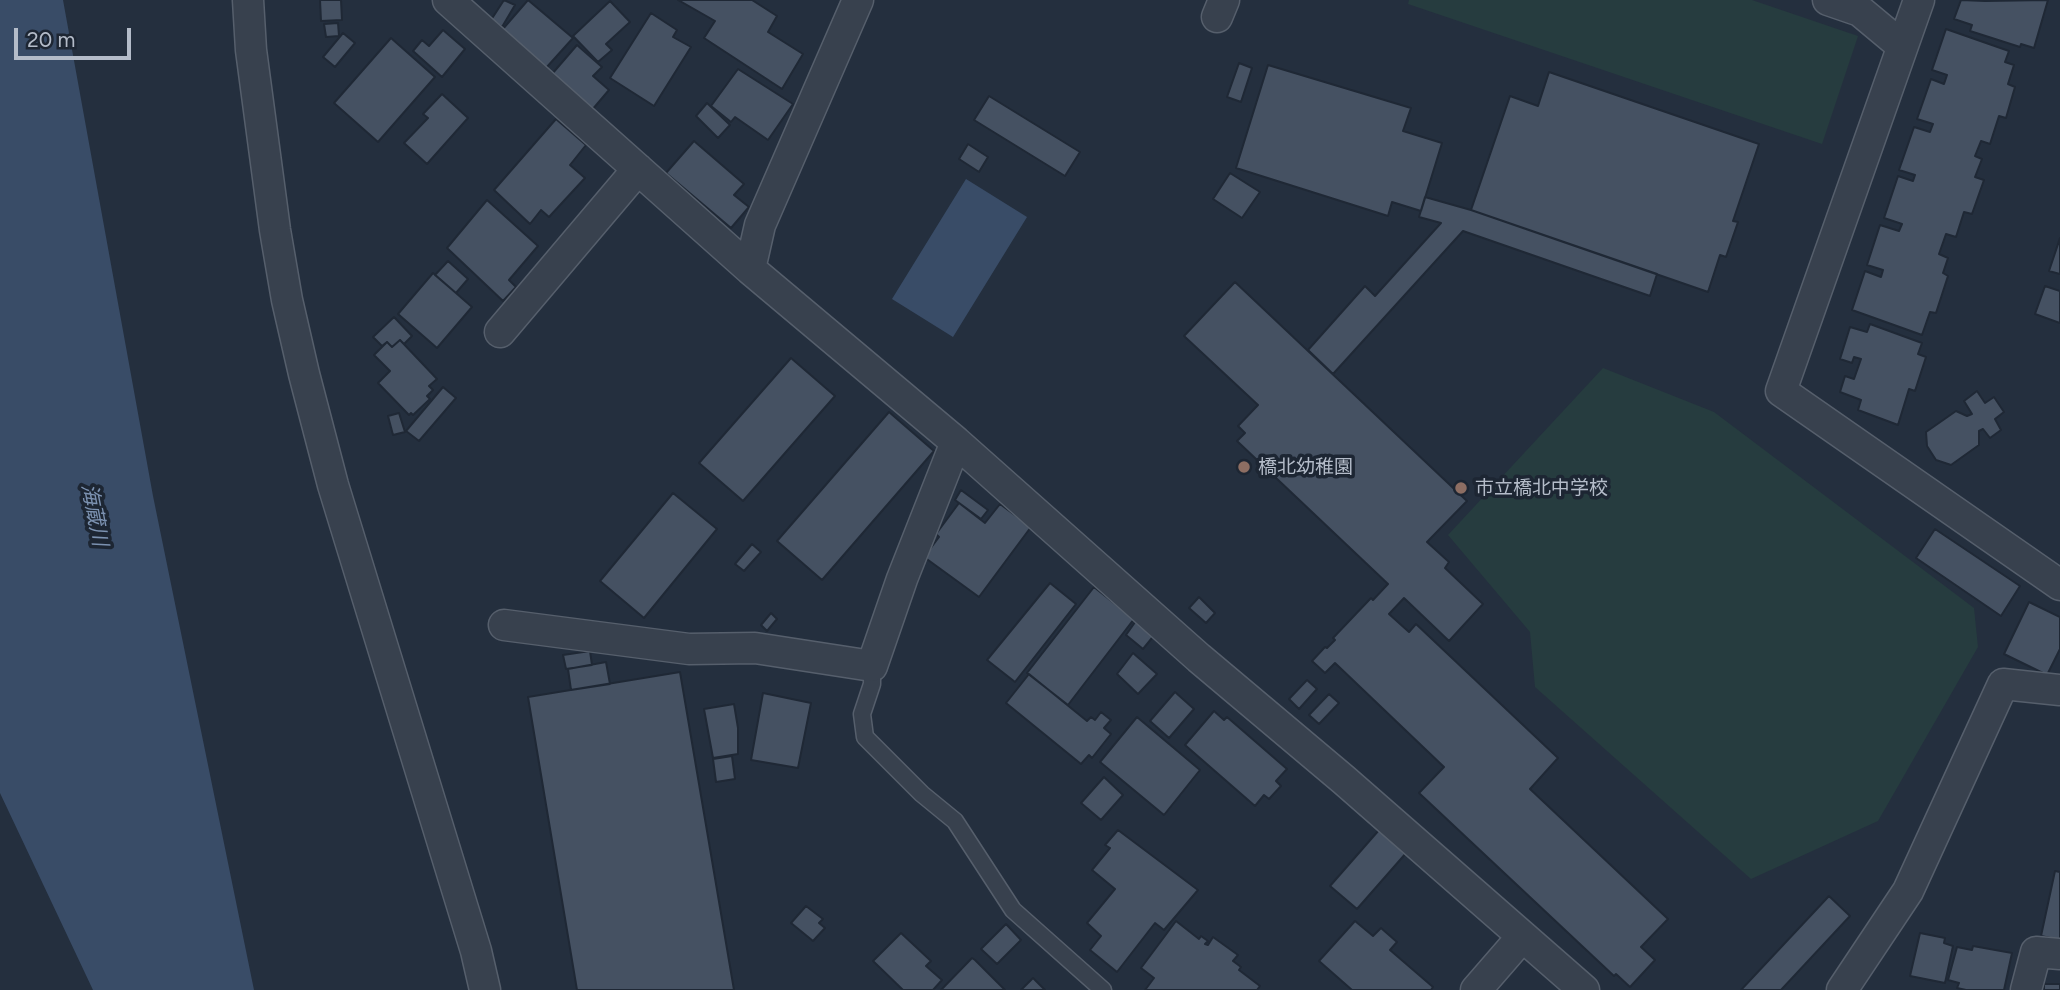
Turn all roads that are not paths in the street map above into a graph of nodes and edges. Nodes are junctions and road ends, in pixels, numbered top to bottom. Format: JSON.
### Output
{"nodes":[{"id":1,"x":248,"y":0,"type":"edge"},
{"id":2,"x":448,"y":0,"type":"edge"},
{"id":3,"x":858,"y":0,"type":"edge"},
{"id":4,"x":1828,"y":0,"type":"edge"},
{"id":5,"x":1919,"y":0,"type":"edge"},
{"id":6,"x":1902,"y":46,"type":"junction"},
{"id":7,"x":638,"y":169,"type":"junction"},
{"id":8,"x":750,"y":269,"type":"junction"},
{"id":9,"x":500,"y":332,"type":"dead end"},
{"id":10,"x":956,"y":442,"type":"junction"},
{"id":11,"x":2060,"y":585,"type":"edge"},
{"id":12,"x":504,"y":625,"type":"dead end"},
{"id":13,"x":872,"y":666,"type":"junction"},
{"id":14,"x":2060,"y":690,"type":"edge"},
{"id":15,"x":1522,"y":937,"type":"junction"},
{"id":16,"x":476,"y":951,"type":"junction"},
{"id":17,"x":2060,"y":954,"type":"edge"},
{"id":18,"x":485,"y":990,"type":"edge"},
{"id":19,"x":499,"y":990,"type":"edge"},
{"id":20,"x":1103,"y":990,"type":"edge"},
{"id":21,"x":1476,"y":990,"type":"edge"},
{"id":22,"x":1584,"y":990,"type":"edge"},
{"id":23,"x":1842,"y":990,"type":"edge"},
{"id":24,"x":2026,"y":990,"type":"edge"}],
"edges":[{"from":1,"to":16,"type":"street"},
{"from":2,"to":7,"type":"street"},
{"from":3,"to":8,"type":"street"},
{"from":4,"to":6,"type":"street"},
{"from":5,"to":6,"type":"street"},
{"from":6,"to":11,"type":"street"},
{"from":7,"to":8,"type":"street"},
{"from":7,"to":9,"type":"street"},
{"from":8,"to":10,"type":"street"},
{"from":10,"to":13,"type":"street"},
{"from":10,"to":15,"type":"street"},
{"from":12,"to":13,"type":"street"},
{"from":13,"to":20,"type":"lane"},
{"from":14,"to":23,"type":"street"},
{"from":15,"to":21,"type":"street"},
{"from":15,"to":22,"type":"street"},
{"from":16,"to":18,"type":"street"},
{"from":16,"to":19,"type":"street"},
{"from":17,"to":24,"type":"street"}]}
